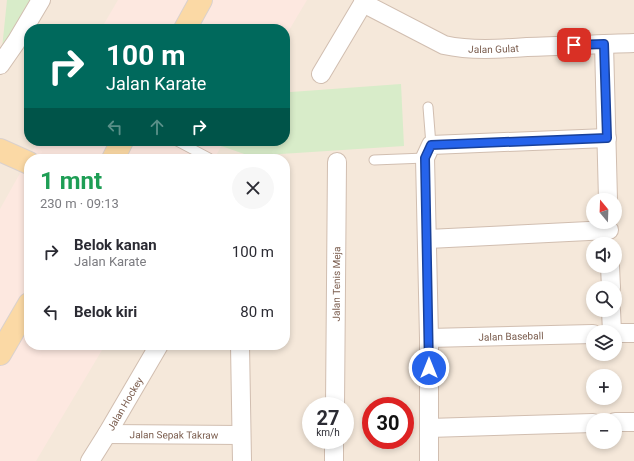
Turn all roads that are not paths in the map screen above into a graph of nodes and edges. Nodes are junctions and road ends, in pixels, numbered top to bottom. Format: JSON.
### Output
{"nodes":[{"id":1,"x":41,"y":0,"type":"edge"},
{"id":2,"x":201,"y":0,"type":"edge"},
{"id":3,"x":364,"y":2,"type":"edge"},
{"id":4,"x":27,"y":24,"type":"edge"},
{"id":5,"x":188,"y":24,"type":"edge"},
{"id":6,"x":24,"y":29,"type":"edge"},
{"id":7,"x":604,"y":44,"type":"junction"},
{"id":8,"x":634,"y":44,"type":"edge"},
{"id":9,"x":0,"y":65,"type":"edge"},
{"id":10,"x":320,"y":74,"type":"dead end"},
{"id":11,"x":428,"y":107,"type":"dead end"},
{"id":12,"x":607,"y":138,"type":"junction"},
{"id":13,"x":186,"y":146,"type":"edge"},
{"id":14,"x":0,"y":150,"type":"edge"},
{"id":15,"x":428,"y":152,"type":"junction"},
{"id":16,"x":201,"y":154,"type":"edge"},
{"id":17,"x":374,"y":160,"type":"dead end"},
{"id":18,"x":24,"y":161,"type":"edge"},
{"id":19,"x":337,"y":162,"type":"dead end"},
{"id":20,"x":608,"y":193,"type":"edge"},
{"id":21,"x":609,"y":232,"type":"edge"},
{"id":22,"x":428,"y":239,"type":"junction"},
{"id":23,"x":24,"y":313,"type":"edge"},
{"id":24,"x":622,"y":333,"type":"edge"},
{"id":25,"x":634,"y":333,"type":"edge"},
{"id":26,"x":586,"y":334,"type":"edge"},
{"id":27,"x":429,"y":338,"type":"junction"},
{"id":28,"x":156,"y":350,"type":"edge"},
{"id":29,"x":240,"y":350,"type":"edge"},
{"id":30,"x":0,"y":354,"type":"edge"},
{"id":31,"x":335,"y":397,"type":"edge"},
{"id":32,"x":622,"y":422,"type":"edge"},
{"id":33,"x":634,"y":422,"type":"edge"},
{"id":34,"x":586,"y":423,"type":"edge"},
{"id":35,"x":430,"y":428,"type":"junction"},
{"id":36,"x":107,"y":434,"type":"junction"},
{"id":37,"x":241,"y":435,"type":"junction"},
{"id":38,"x":334,"y":449,"type":"edge"},
{"id":39,"x":90,"y":461,"type":"edge"},
{"id":40,"x":242,"y":461,"type":"edge"},
{"id":41,"x":334,"y":461,"type":"edge"},
{"id":42,"x":429,"y":461,"type":"edge"}],
"edges":[{"from":1,"to":4,"type":"street"},
{"from":2,"to":5,"type":"main road"},
{"from":3,"to":7,"type":"street","name":"Jalan Gulat"},
{"from":3,"to":10,"type":"street"},
{"from":6,"to":9,"type":"street"},
{"from":7,"to":8,"type":"street","name":"Jalan Gulat"},
{"from":7,"to":12,"type":"street"},
{"from":11,"to":15,"type":"lane"},
{"from":12,"to":15,"type":"street"},
{"from":12,"to":20,"type":"street"},
{"from":13,"to":16,"type":"lane"},
{"from":14,"to":18,"type":"main road"},
{"from":15,"to":17,"type":"lane"},
{"from":15,"to":22,"type":"street"},
{"from":19,"to":31,"type":"street","name":"Jalan Tenis Meja"},
{"from":21,"to":22,"type":"street"},
{"from":22,"to":27,"type":"street"},
{"from":23,"to":30,"type":"main road"},
{"from":24,"to":25,"type":"street"},
{"from":26,"to":27,"type":"street","name":"Jalan Baseball"},
{"from":27,"to":35,"type":"street"},
{"from":28,"to":36,"type":"street","name":"Jalan Hockey"},
{"from":29,"to":37,"type":"street"},
{"from":32,"to":33,"type":"street"},
{"from":34,"to":35,"type":"street"},
{"from":35,"to":42,"type":"street"},
{"from":36,"to":37,"type":"street","name":"Jalan Sepak Takraw"},
{"from":36,"to":39,"type":"street","name":"Jalan Hockey"},
{"from":37,"to":40,"type":"street"},
{"from":38,"to":41,"type":"street"}]}
